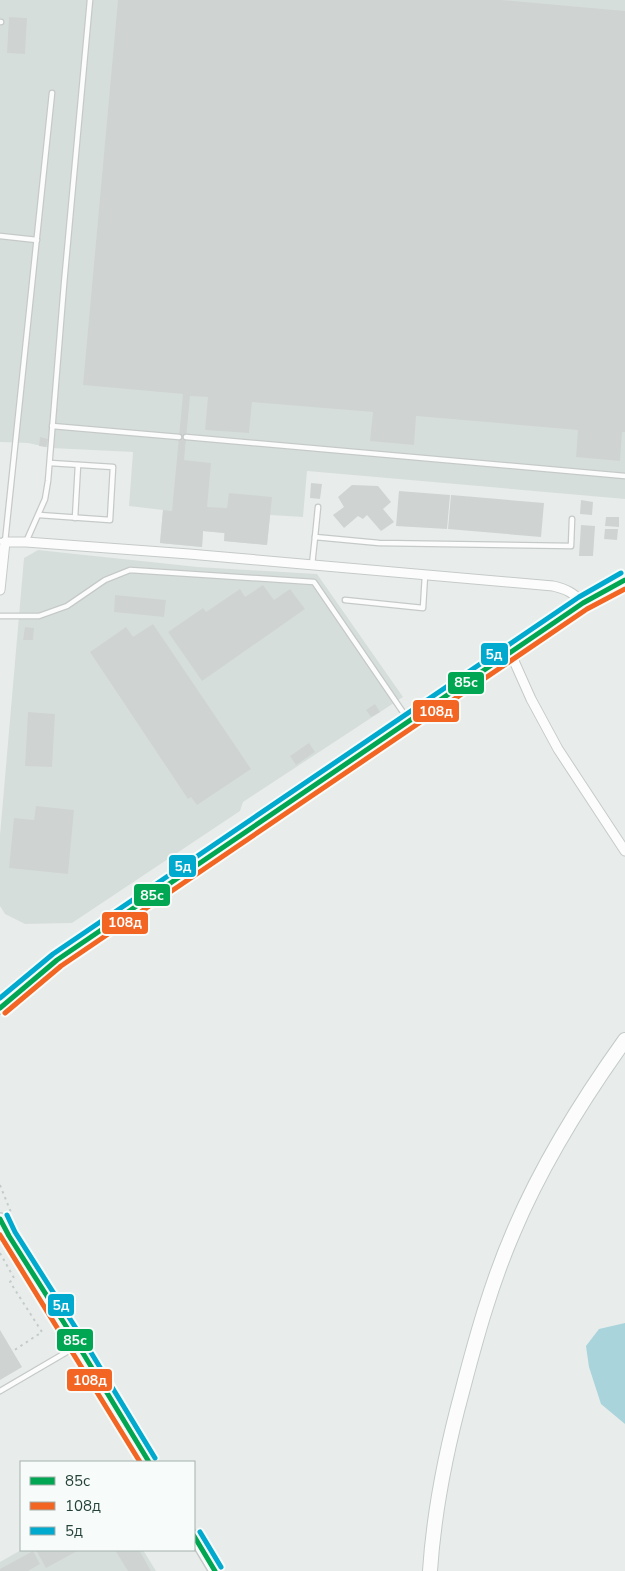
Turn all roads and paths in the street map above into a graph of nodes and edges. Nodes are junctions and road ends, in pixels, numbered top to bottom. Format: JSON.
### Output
{"nodes":[{"id":1,"x":90,"y":0,"type":"edge"},
{"id":2,"x":52,"y":93,"type":"dead end"},
{"id":3,"x":0,"y":236,"type":"edge"},
{"id":4,"x":37,"y":240,"type":"junction"},
{"id":5,"x":52,"y":426,"type":"junction"},
{"id":6,"x":179,"y":437,"type":"dead end"},
{"id":7,"x":186,"y":437,"type":"dead end"},
{"id":8,"x":50,"y":463,"type":"junction"},
{"id":9,"x":78,"y":465,"type":"junction"},
{"id":10,"x":625,"y":476,"type":"edge"},
{"id":11,"x":318,"y":507,"type":"dead end"},
{"id":12,"x":39,"y":515,"type":"junction"},
{"id":13,"x":75,"y":518,"type":"junction"},
{"id":14,"x":572,"y":520,"type":"dead end"},
{"id":15,"x":315,"y":537,"type":"junction"},
{"id":16,"x":2,"y":542,"type":"edge"},
{"id":17,"x":26,"y":542,"type":"junction"},
{"id":18,"x":312,"y":565,"type":"junction"},
{"id":19,"x":425,"y":575,"type":"junction"},
{"id":20,"x":625,"y":580,"type":"edge"},
{"id":21,"x":0,"y":590,"type":"edge"},
{"id":22,"x":345,"y":600,"type":"dead end"},
{"id":23,"x":583,"y":603,"type":"junction"},
{"id":24,"x":0,"y":616,"type":"edge"},
{"id":25,"x":510,"y":652,"type":"junction"},
{"id":26,"x":409,"y":721,"type":"junction"},
{"id":27,"x":625,"y":850,"type":"edge"},
{"id":28,"x":0,"y":1008,"type":"edge"},
{"id":29,"x":625,"y":1040,"type":"edge"},
{"id":30,"x":0,"y":1185,"type":"edge"},
{"id":31,"x":1,"y":1191,"type":"edge"},
{"id":32,"x":5,"y":1196,"type":"dead end"},
{"id":33,"x":0,"y":1219,"type":"edge"},
{"id":34,"x":0,"y":1253,"type":"edge"},
{"id":35,"x":78,"y":1345,"type":"junction"},
{"id":36,"x":13,"y":1351,"type":"dead end"},
{"id":37,"x":0,"y":1391,"type":"edge"},
{"id":38,"x":148,"y":1461,"type":"edge"},
{"id":39,"x":195,"y":1538,"type":"edge"},
{"id":40,"x":216,"y":1571,"type":"edge"},
{"id":41,"x":430,"y":1571,"type":"edge"}],
"edges":[{"from":1,"to":5,"type":"lane"},
{"from":2,"to":4,"type":"lane"},
{"from":3,"to":4,"type":"lane"},
{"from":4,"to":16,"type":"lane"},
{"from":5,"to":6,"type":"lane"},
{"from":5,"to":8,"type":"lane"},
{"from":7,"to":10,"type":"lane"},
{"from":8,"to":9,"type":"lane"},
{"from":8,"to":12,"type":"lane"},
{"from":9,"to":13,"type":"lane"},
{"from":9,"to":13,"type":"lane"},
{"from":11,"to":15,"type":"lane"},
{"from":12,"to":13,"type":"lane"},
{"from":12,"to":17,"type":"lane"},
{"from":14,"to":15,"type":"lane"},
{"from":15,"to":18,"type":"lane"},
{"from":16,"to":17,"type":"street"},
{"from":16,"to":21,"type":"street"},
{"from":17,"to":18,"type":"street"},
{"from":18,"to":19,"type":"street"},
{"from":19,"to":22,"type":"lane"},
{"from":19,"to":23,"type":"street"},
{"from":20,"to":23,"type":"street"},
{"from":23,"to":25,"type":"street"},
{"from":24,"to":26,"type":"lane"},
{"from":25,"to":26,"type":"street"},
{"from":25,"to":27,"type":"street"},
{"from":26,"to":28,"type":"street"},
{"from":29,"to":41,"type":"main road"},
{"from":30,"to":31,"type":"path"},
{"from":31,"to":32,"type":"path"},
{"from":33,"to":35,"type":"street"},
{"from":34,"to":36,"type":"path"},
{"from":35,"to":37,"type":"lane"},
{"from":35,"to":38,"type":"street"},
{"from":39,"to":40,"type":"street"}]}
